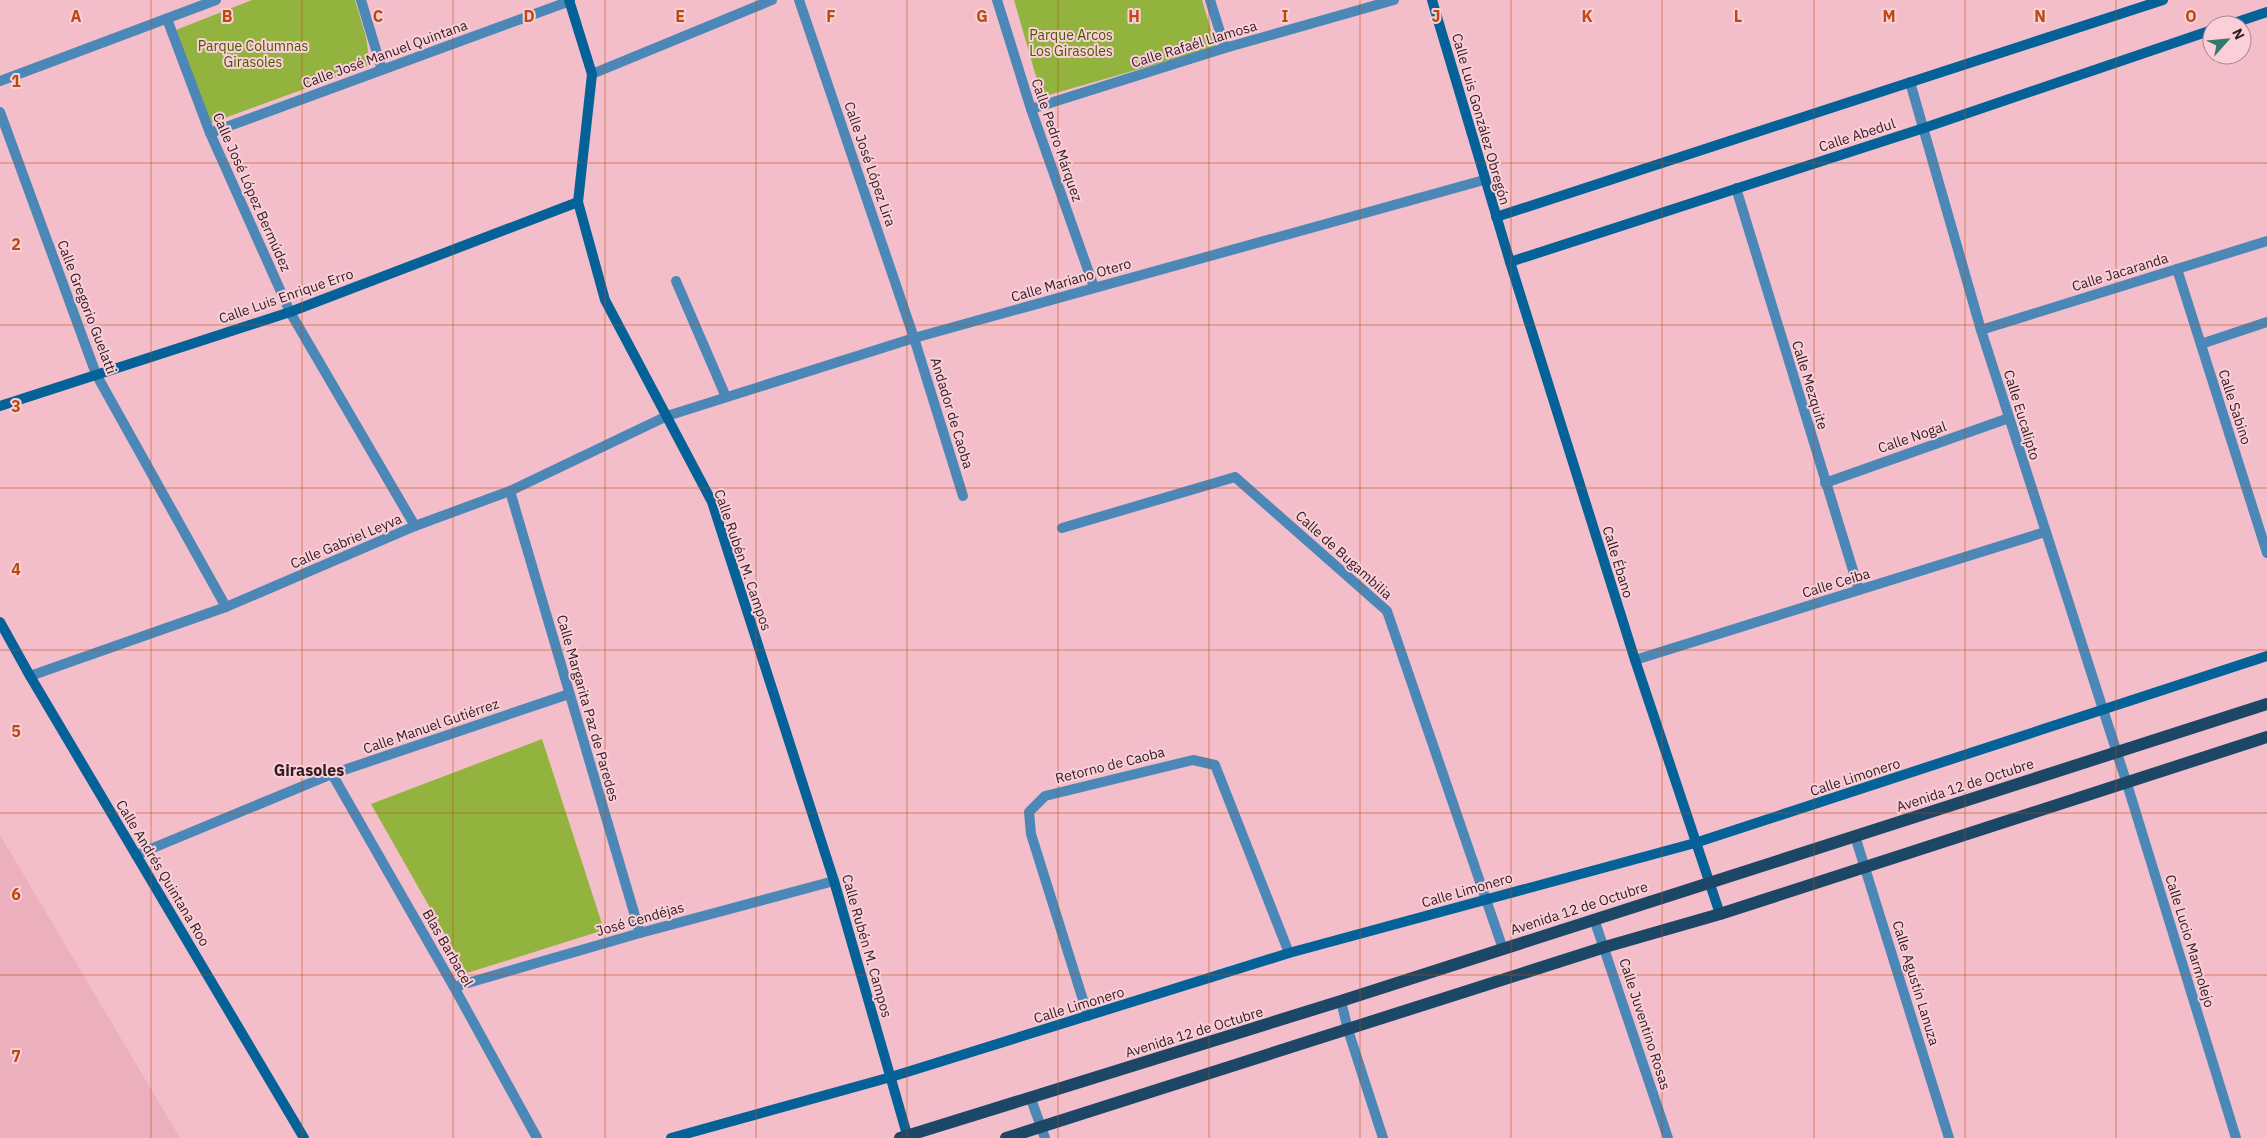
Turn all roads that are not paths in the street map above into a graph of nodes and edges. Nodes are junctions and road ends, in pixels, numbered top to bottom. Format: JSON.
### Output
{"nodes":[{"id":1,"x":216,"y":0,"type":"edge"},
{"id":2,"x":361,"y":0,"type":"edge"},
{"id":3,"x":569,"y":0,"type":"edge"},
{"id":4,"x":772,"y":0,"type":"edge"},
{"id":5,"x":799,"y":0,"type":"edge"},
{"id":6,"x":998,"y":0,"type":"edge"},
{"id":7,"x":1210,"y":0,"type":"edge"},
{"id":8,"x":1394,"y":0,"type":"edge"},
{"id":9,"x":1432,"y":0,"type":"edge"},
{"id":10,"x":2163,"y":0,"type":"edge"},
{"id":11,"x":2267,"y":12,"type":"edge"},
{"id":12,"x":2252,"y":17,"type":"edge"},
{"id":13,"x":167,"y":19,"type":"junction"},
{"id":14,"x":2202,"y":33,"type":"edge"},
{"id":15,"x":1225,"y":48,"type":"junction"},
{"id":16,"x":382,"y":70,"type":"junction"},
{"id":17,"x":592,"y":74,"type":"junction"},
{"id":18,"x":0,"y":81,"type":"edge"},
{"id":19,"x":1910,"y":82,"type":"junction"},
{"id":20,"x":1030,"y":109,"type":"junction"},
{"id":21,"x":0,"y":112,"type":"edge"},
{"id":22,"x":1924,"y":128,"type":"junction"},
{"id":23,"x":210,"y":133,"type":"junction"},
{"id":24,"x":1484,"y":180,"type":"junction"},
{"id":25,"x":1736,"y":188,"type":"junction"},
{"id":26,"x":578,"y":202,"type":"junction"},
{"id":27,"x":1496,"y":216,"type":"junction"},
{"id":28,"x":2267,"y":241,"type":"edge"},
{"id":29,"x":1510,"y":262,"type":"junction"},
{"id":30,"x":2177,"y":269,"type":"junction"},
{"id":31,"x":676,"y":281,"type":"dead end"},
{"id":32,"x":1094,"y":287,"type":"junction"},
{"id":33,"x":290,"y":312,"type":"junction"},
{"id":34,"x":2267,"y":322,"type":"edge"},
{"id":35,"x":1981,"y":330,"type":"junction"},
{"id":36,"x":914,"y":338,"type":"junction"},
{"id":37,"x":2201,"y":344,"type":"junction"},
{"id":38,"x":96,"y":374,"type":"junction"},
{"id":39,"x":726,"y":396,"type":"junction"},
{"id":40,"x":0,"y":406,"type":"edge"},
{"id":41,"x":667,"y":416,"type":"junction"},
{"id":42,"x":2009,"y":418,"type":"junction"},
{"id":43,"x":1825,"y":483,"type":"junction"},
{"id":44,"x":510,"y":491,"type":"junction"},
{"id":45,"x":963,"y":496,"type":"dead end"},
{"id":46,"x":414,"y":526,"type":"junction"},
{"id":47,"x":1062,"y":528,"type":"dead end"},
{"id":48,"x":2045,"y":532,"type":"junction"},
{"id":49,"x":2267,"y":553,"type":"edge"},
{"id":50,"x":1859,"y":590,"type":"junction"},
{"id":51,"x":226,"y":607,"type":"junction"},
{"id":52,"x":0,"y":622,"type":"edge"},
{"id":53,"x":2267,"y":656,"type":"edge"},
{"id":54,"x":1635,"y":660,"type":"junction"},
{"id":55,"x":30,"y":676,"type":"junction"},
{"id":56,"x":569,"y":694,"type":"junction"},
{"id":57,"x":2267,"y":704,"type":"edge"},
{"id":58,"x":2103,"y":711,"type":"junction"},
{"id":59,"x":2267,"y":737,"type":"edge"},
{"id":60,"x":2116,"y":753,"type":"junction"},
{"id":61,"x":332,"y":774,"type":"junction"},
{"id":62,"x":2127,"y":784,"type":"junction"},
{"id":63,"x":1855,"y":836,"type":"junction"},
{"id":64,"x":1695,"y":843,"type":"junction"},
{"id":65,"x":136,"y":855,"type":"junction"},
{"id":66,"x":1865,"y":866,"type":"junction"},
{"id":67,"x":834,"y":881,"type":"junction"},
{"id":68,"x":1708,"y":883,"type":"junction"},
{"id":69,"x":1486,"y":898,"type":"junction"},
{"id":70,"x":1720,"y":914,"type":"junction"},
{"id":71,"x":1594,"y":919,"type":"junction"},
{"id":72,"x":640,"y":932,"type":"junction"},
{"id":73,"x":1605,"y":947,"type":"junction"},
{"id":74,"x":1503,"y":949,"type":"junction"},
{"id":75,"x":1289,"y":953,"type":"junction"},
{"id":76,"x":454,"y":987,"type":"junction"},
{"id":77,"x":1341,"y":1001,"type":"junction"},
{"id":78,"x":1088,"y":1016,"type":"junction"},
{"id":79,"x":1348,"y":1030,"type":"junction"},
{"id":80,"x":891,"y":1077,"type":"junction"},
{"id":81,"x":1031,"y":1098,"type":"junction"},
{"id":82,"x":1043,"y":1132,"type":"edge"},
{"id":83,"x":905,"y":1137,"type":"edge"},
{"id":84,"x":304,"y":1138,"type":"edge"},
{"id":85,"x":537,"y":1138,"type":"edge"},
{"id":86,"x":671,"y":1138,"type":"edge"},
{"id":87,"x":1006,"y":1138,"type":"edge"},
{"id":88,"x":1384,"y":1138,"type":"edge"},
{"id":89,"x":1668,"y":1138,"type":"edge"},
{"id":90,"x":1949,"y":1138,"type":"edge"},
{"id":91,"x":2236,"y":1138,"type":"edge"}],
"edges":[{"from":1,"to":13,"type":"street"},
{"from":2,"to":16,"type":"street"},
{"from":3,"to":16,"type":"street","name":"Calle José Manuel Quintana"},
{"from":3,"to":17,"type":"street","name":"Calle Rubén M. Campos"},
{"from":4,"to":17,"type":"street"},
{"from":5,"to":36,"type":"street","name":"Calle José López Lira"},
{"from":6,"to":20,"type":"street","name":"Calle Pedro Márquez"},
{"from":7,"to":15,"type":"street"},
{"from":8,"to":15,"type":"street","name":"Calle Rafaél Llamosa"},
{"from":9,"to":24,"type":"street","name":"Calle Luis González Obregón"},
{"from":10,"to":19,"type":"street"},
{"from":11,"to":12,"type":"street"},
{"from":13,"to":18,"type":"street"},
{"from":13,"to":23,"type":"street","name":"Calle José López Bermúdez"},
{"from":14,"to":22,"type":"street","name":"Calle Abedul"},
{"from":15,"to":20,"type":"street","name":"Calle Rafaél Llamosa"},
{"from":16,"to":23,"type":"street","name":"Calle José Manuel Quintana"},
{"from":17,"to":26,"type":"street","name":"Calle Rubén M. Campos"},
{"from":19,"to":22,"type":"street","name":"Calle Eucalipto"},
{"from":19,"to":27,"type":"street"},
{"from":20,"to":32,"type":"street","name":"Calle Pedro Márquez"},
{"from":21,"to":38,"type":"street","name":"Calle Gregorio Guelatti"},
{"from":22,"to":25,"type":"street","name":"Calle Abedul"},
{"from":22,"to":35,"type":"street","name":"Calle Eucalipto"},
{"from":23,"to":33,"type":"street","name":"Calle José López Bermúdez"},
{"from":24,"to":27,"type":"street","name":"Calle Luis González Obregón"},
{"from":24,"to":32,"type":"street","name":"Calle Mariano Otero"},
{"from":25,"to":29,"type":"street","name":"Calle Abedul"},
{"from":25,"to":43,"type":"street","name":"Calle Mezquite"},
{"from":26,"to":33,"type":"street","name":"Calle Luis Enrique Erro"},
{"from":26,"to":41,"type":"street","name":"Calle Rubén M. Campos"},
{"from":27,"to":29,"type":"street","name":"Calle Ébano"},
{"from":28,"to":30,"type":"street","name":"Calle Jacaranda"},
{"from":29,"to":54,"type":"street","name":"Calle Ébano"},
{"from":30,"to":35,"type":"street","name":"Calle Jacaranda"},
{"from":30,"to":37,"type":"street","name":"Calle Sabino"},
{"from":31,"to":39,"type":"street"},
{"from":32,"to":36,"type":"street","name":"Calle Mariano Otero"},
{"from":33,"to":38,"type":"street","name":"Calle Luis Enrique Erro"},
{"from":33,"to":46,"type":"street","name":"Calle José López Bermúdez"},
{"from":34,"to":37,"type":"street"},
{"from":35,"to":42,"type":"street","name":"Calle Eucalipto"},
{"from":36,"to":39,"type":"street","name":"Calle Mariano Otero"},
{"from":36,"to":45,"type":"street","name":"Andador de Caoba"},
{"from":37,"to":49,"type":"street","name":"Calle Sabino"},
{"from":38,"to":40,"type":"street","name":"Calle Luis Enrique Erro"},
{"from":38,"to":51,"type":"street","name":"Calle Gregorio Guelatti"},
{"from":39,"to":41,"type":"street","name":"Calle Mariano Otero"},
{"from":41,"to":44,"type":"street","name":"Calle Gabriel Leyva"},
{"from":41,"to":67,"type":"street","name":"Calle Rubén M. Campos"},
{"from":42,"to":43,"type":"street","name":"Calle Nogal"},
{"from":42,"to":48,"type":"street","name":"Calle Eucalipto"},
{"from":43,"to":50,"type":"street","name":"Calle Mezquite"},
{"from":44,"to":46,"type":"street","name":"Calle Gabriel Leyva"},
{"from":44,"to":56,"type":"street","name":"Calle Margarita Paz de Paredes"},
{"from":46,"to":51,"type":"street","name":"Calle Gabriel Leyva"},
{"from":47,"to":69,"type":"street","name":"Calle de Bugambilia"},
{"from":48,"to":50,"type":"street","name":"Calle Ceiba"},
{"from":48,"to":58,"type":"street","name":"Calle Eucalipto"},
{"from":50,"to":54,"type":"street","name":"Calle Ceiba"},
{"from":51,"to":55,"type":"street","name":"Calle Gabriel Leyva"},
{"from":52,"to":55,"type":"street","name":"Calle Andrés Quintana Roo"},
{"from":53,"to":58,"type":"street","name":"Calle Limonero"},
{"from":54,"to":64,"type":"street","name":"Calle Ébano"},
{"from":55,"to":65,"type":"street","name":"Calle Andrés Quintana Roo"},
{"from":56,"to":61,"type":"street","name":"Calle Manuel Gutiérrez"},
{"from":56,"to":72,"type":"street","name":"Calle Margarita Paz de Paredes"},
{"from":57,"to":60,"type":"main road","name":"Avenida 12 de Octubre"},
{"from":58,"to":60,"type":"street","name":"Calle Eucalipto"},
{"from":58,"to":64,"type":"street","name":"Calle Limonero"},
{"from":59,"to":62,"type":"main road"},
{"from":60,"to":62,"type":"street","name":"Calle Lucio Marmolejo"},
{"from":60,"to":63,"type":"main road","name":"Avenida 12 de Octubre"},
{"from":61,"to":65,"type":"street","name":"Calle Manuel Gutiérrez"},
{"from":61,"to":76,"type":"street","name":"Blas Barbacel"},
{"from":62,"to":66,"type":"main road"},
{"from":62,"to":91,"type":"street","name":"Calle Lucio Marmolejo"},
{"from":63,"to":66,"type":"street","name":"Calle Agustín Lanuza"},
{"from":63,"to":68,"type":"main road","name":"Avenida 12 de Octubre"},
{"from":64,"to":68,"type":"street","name":"Calle Ébano"},
{"from":64,"to":69,"type":"street","name":"Calle Limonero"},
{"from":65,"to":84,"type":"street","name":"Calle Andrés Quintana Roo"},
{"from":66,"to":70,"type":"main road"},
{"from":66,"to":90,"type":"street","name":"Calle Agustín Lanuza"},
{"from":67,"to":72,"type":"street","name":"José Cendéjas"},
{"from":67,"to":80,"type":"street","name":"Calle Rubén M. Campos"},
{"from":68,"to":70,"type":"street","name":"Calle Ébano"},
{"from":68,"to":71,"type":"main road","name":"Avenida 12 de Octubre"},
{"from":69,"to":74,"type":"street"},
{"from":69,"to":75,"type":"street","name":"Calle Limonero"},
{"from":70,"to":73,"type":"main road"},
{"from":71,"to":73,"type":"street","name":"Calle Juventino Rosas"},
{"from":71,"to":74,"type":"main road","name":"Avenida 12 de Octubre"},
{"from":72,"to":76,"type":"street","name":"José Cendéjas"},
{"from":73,"to":79,"type":"main road"},
{"from":73,"to":89,"type":"street","name":"Calle Juventino Rosas"},
{"from":74,"to":77,"type":"main road","name":"Avenida 12 de Octubre"},
{"from":75,"to":78,"type":"street","name":"Calle Limonero"},
{"from":75,"to":78,"type":"street","name":"Retorno de Caoba"},
{"from":76,"to":85,"type":"street","name":"Blas Barbacel"},
{"from":77,"to":79,"type":"street"},
{"from":77,"to":81,"type":"main road","name":"Avenida 12 de Octubre"},
{"from":78,"to":80,"type":"street","name":"Calle Limonero"},
{"from":79,"to":82,"type":"main road"},
{"from":79,"to":88,"type":"street"},
{"from":80,"to":83,"type":"street","name":"Calle Rubén M. Campos"},
{"from":80,"to":86,"type":"street","name":"Calle Limonero"},
{"from":81,"to":82,"type":"street"},
{"from":81,"to":83,"type":"main road","name":"Avenida 12 de Octubre"},
{"from":82,"to":87,"type":"main road"}]}
